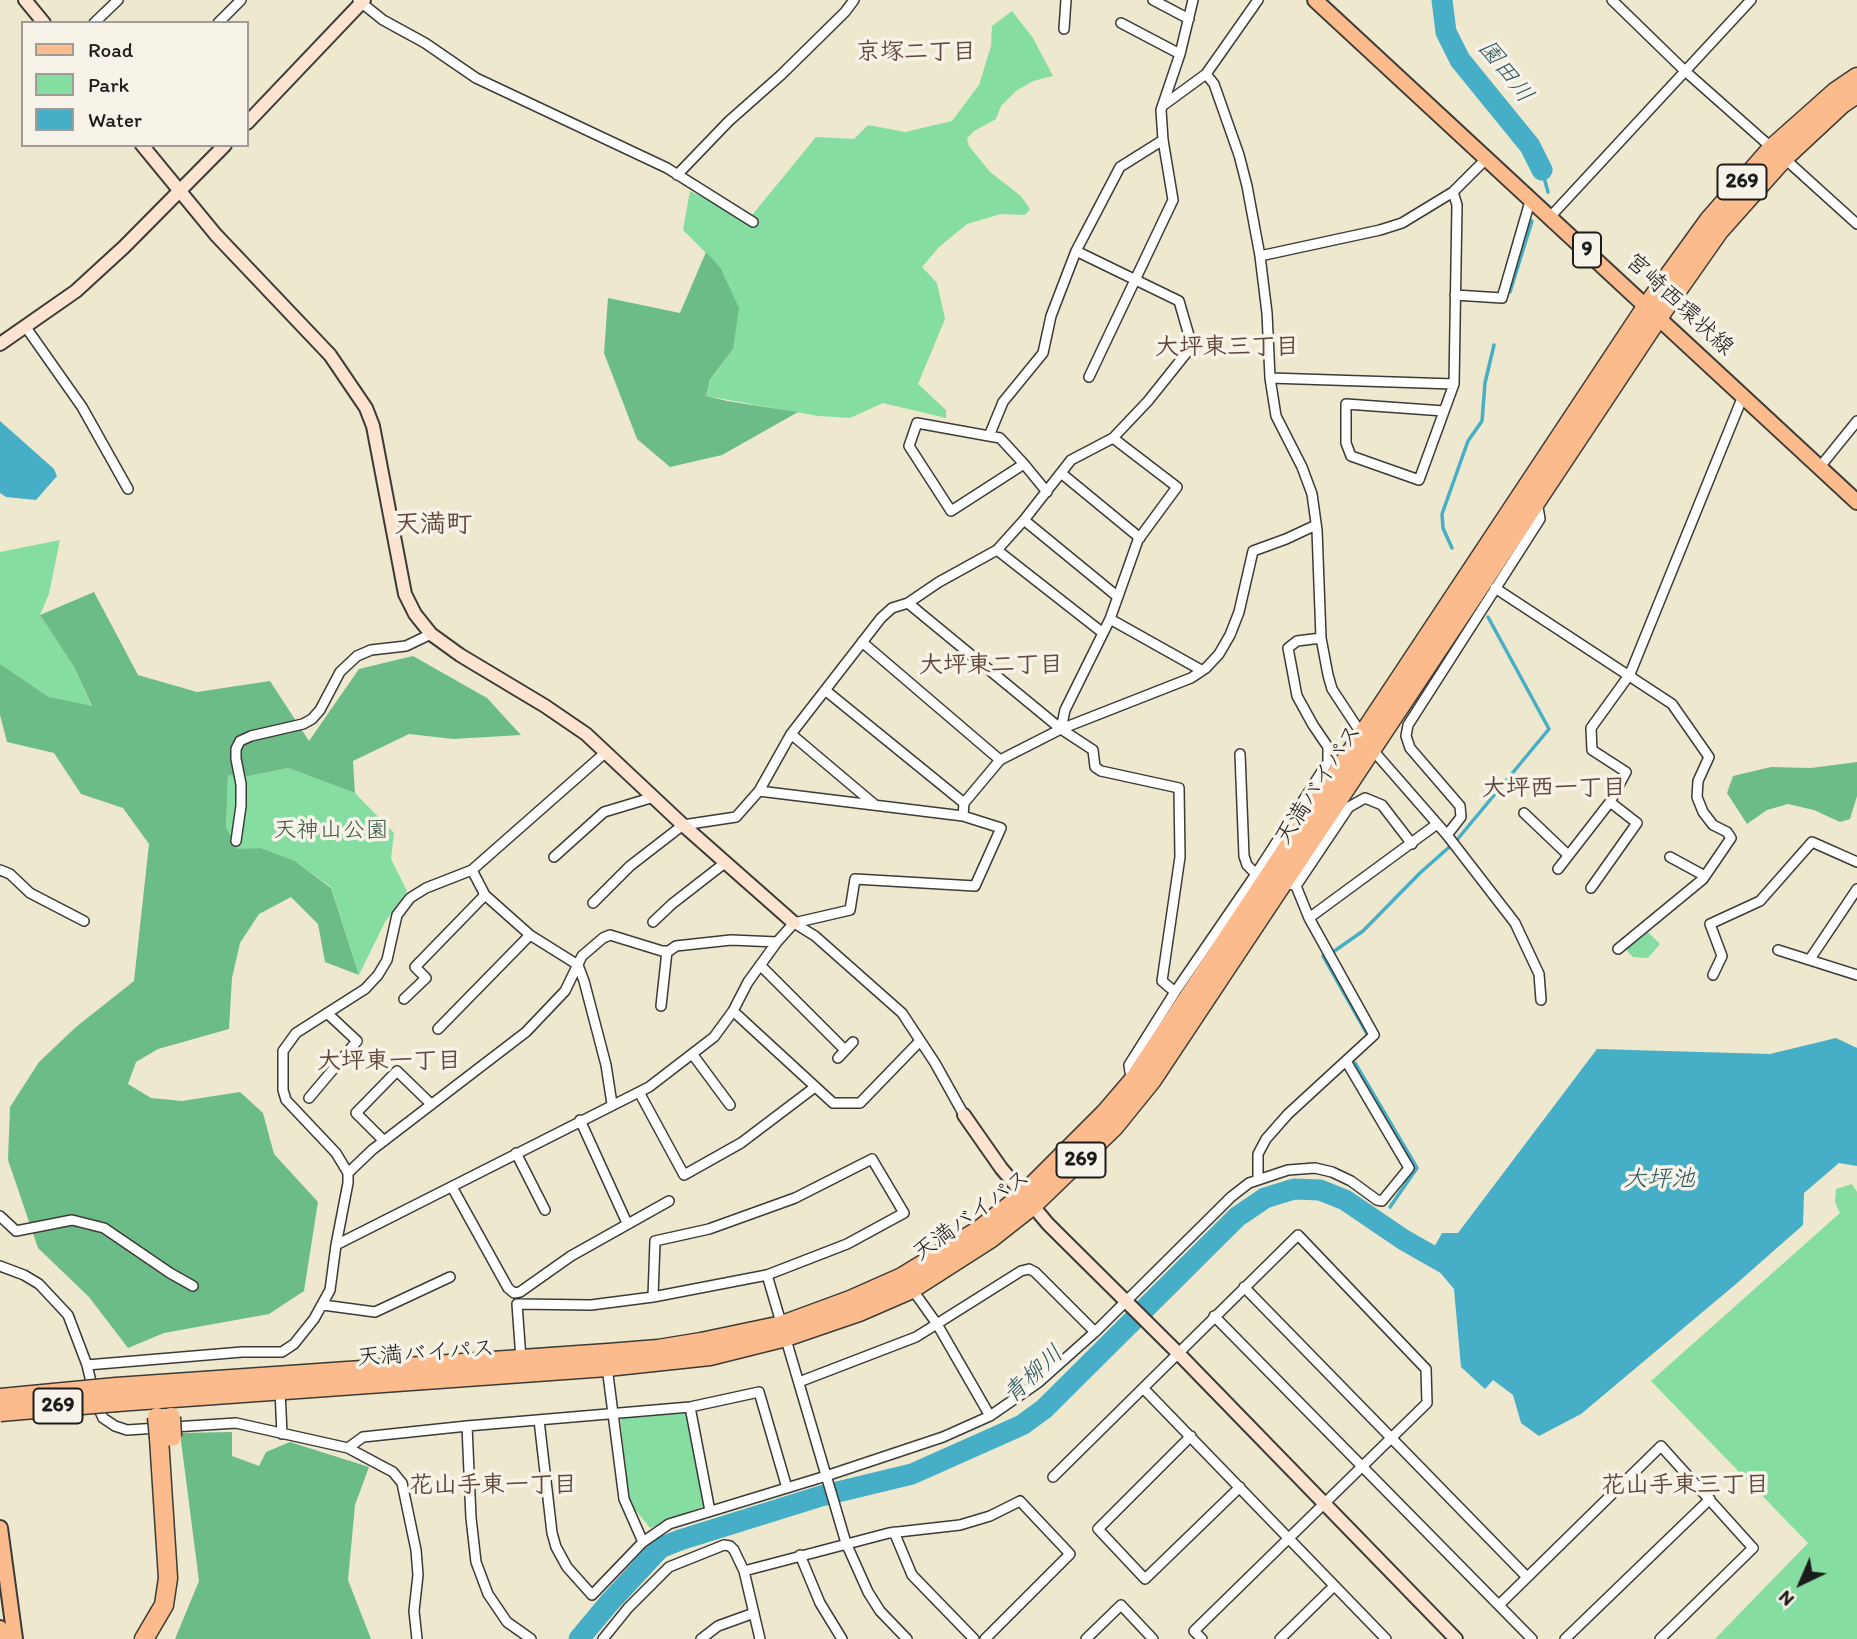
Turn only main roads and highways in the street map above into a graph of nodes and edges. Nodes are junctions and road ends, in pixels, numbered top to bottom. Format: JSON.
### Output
{"nodes":[{"id":1,"x":1315,"y":0,"type":"edge"},
{"id":2,"x":1857,"y":77,"type":"edge"},
{"id":3,"x":1857,"y":94,"type":"edge"},
{"id":4,"x":1778,"y":153,"type":"junction"},
{"id":5,"x":1652,"y":312,"type":"junction"},
{"id":6,"x":1857,"y":502,"type":"edge"},
{"id":7,"x":1367,"y":743,"type":"junction"},
{"id":8,"x":1027,"y":1201,"type":"junction"},
{"id":9,"x":784,"y":1331,"type":"junction"},
{"id":10,"x":161,"y":1391,"type":"junction"},
{"id":11,"x":117,"y":1394,"type":"junction"},
{"id":12,"x":0,"y":1398,"type":"edge"},
{"id":13,"x":0,"y":1412,"type":"edge"},
{"id":14,"x":165,"y":1438,"type":"junction"},
{"id":15,"x":2,"y":1528,"type":"edge"},
{"id":16,"x":0,"y":1628,"type":"edge"},
{"id":17,"x":1,"y":1639,"type":"edge"},
{"id":18,"x":15,"y":1639,"type":"edge"},
{"id":19,"x":145,"y":1639,"type":"edge"},
{"id":20,"x":158,"y":1639,"type":"edge"}],
"edges":[{"from":1,"to":5,"type":"main road","name":"宮崎西環状線","number":"9"},
{"from":2,"to":4,"type":"highway","number":"269"},
{"from":3,"to":4,"type":"highway","number":"269"},
{"from":4,"to":5,"type":"highway","number":"269"},
{"from":5,"to":6,"type":"main road","name":"宮崎西環状線","number":"9"},
{"from":5,"to":7,"type":"highway","name":"天満バイパス","number":"269"},
{"from":5,"to":7,"type":"highway","name":"天満バイパス","number":"269"},
{"from":7,"to":8,"type":"highway","name":"天満バイパス","number":"269"},
{"from":7,"to":8,"type":"highway","name":"天満バイパス","number":"269"},
{"from":8,"to":9,"type":"highway","name":"天満バイパス","number":"269"},
{"from":8,"to":9,"type":"highway","name":"天満バイパス","number":"269"},
{"from":9,"to":10,"type":"highway","name":"天満バイパス","number":"269"},
{"from":9,"to":10,"type":"highway","name":"天満バイパス","number":"269"},
{"from":10,"to":11,"type":"highway","name":"天満バイパス","number":"269"},
{"from":10,"to":14,"type":"highway","bridge":true},
{"from":11,"to":12,"type":"highway","name":"天満バイパス","number":"269","bridge":true},
{"from":11,"to":13,"type":"highway","name":"天満バイパス","number":"269","bridge":true},
{"from":14,"to":19,"type":"highway"},
{"from":14,"to":20,"type":"highway"},
{"from":15,"to":18,"type":"main road"},
{"from":16,"to":17,"type":"main road"}]}
